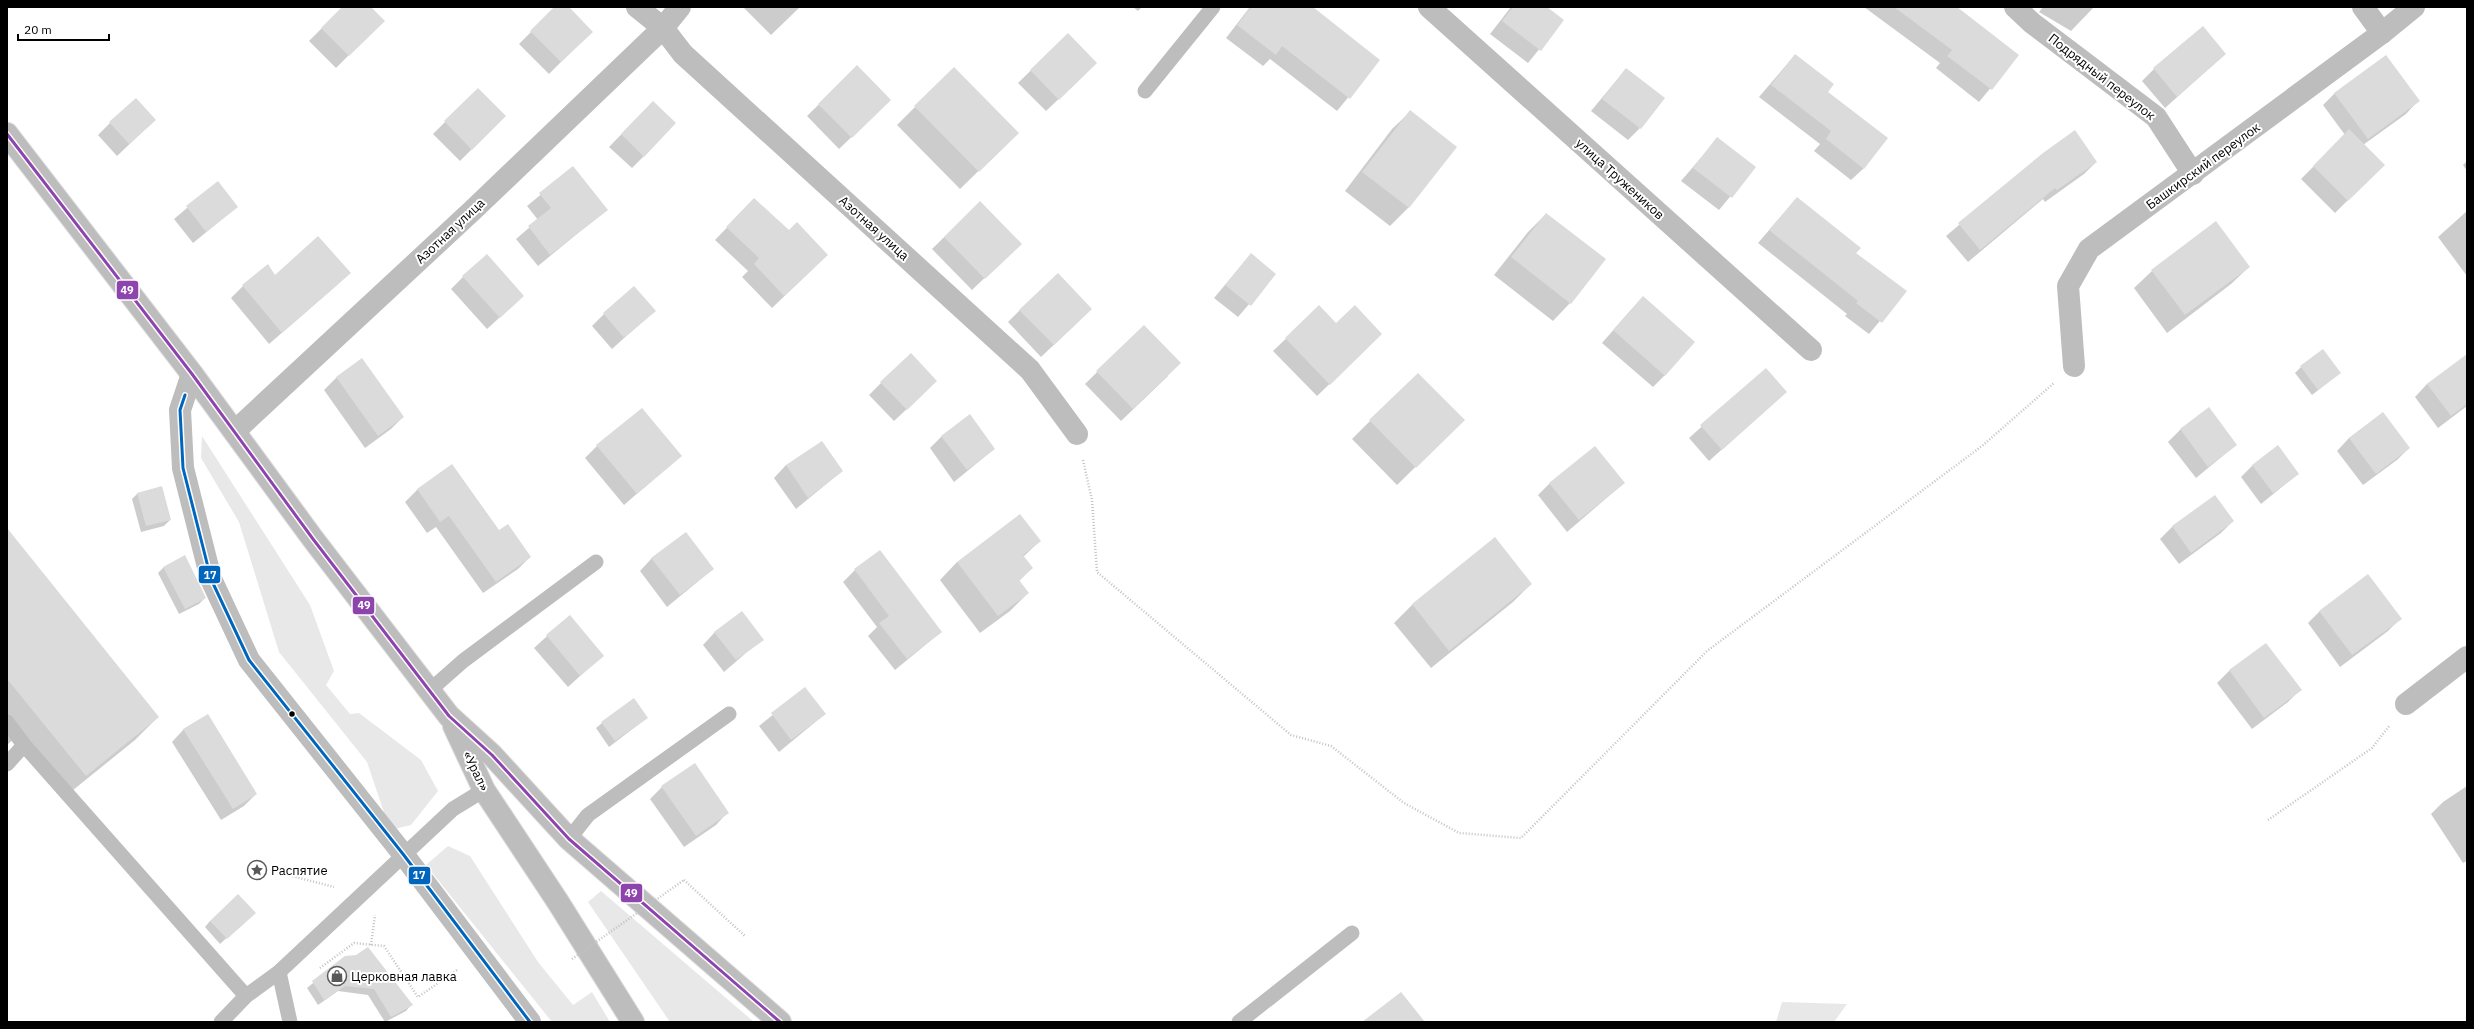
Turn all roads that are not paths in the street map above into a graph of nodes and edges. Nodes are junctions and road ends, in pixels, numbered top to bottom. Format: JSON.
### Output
{"nodes":[{"id":1,"x":637,"y":7,"type":"edge"},
{"id":2,"x":680,"y":7,"type":"edge"},
{"id":3,"x":1213,"y":7,"type":"edge"},
{"id":4,"x":1429,"y":7,"type":"edge"},
{"id":5,"x":2016,"y":7,"type":"edge"},
{"id":6,"x":2363,"y":7,"type":"edge"},
{"id":7,"x":2414,"y":7,"type":"edge"},
{"id":8,"x":663,"y":28,"type":"junction"},
{"id":9,"x":2382,"y":33,"type":"junction"},
{"id":10,"x":1145,"y":91,"type":"dead end"},
{"id":11,"x":7,"y":134,"type":"edge"},
{"id":12,"x":2193,"y":174,"type":"junction"},
{"id":13,"x":1812,"y":350,"type":"dead end"},
{"id":14,"x":2074,"y":366,"type":"road end"},
{"id":15,"x":192,"y":374,"type":"junction"},
{"id":16,"x":235,"y":431,"type":"junction"},
{"id":17,"x":1077,"y":434,"type":"road end"},
{"id":18,"x":596,"y":562,"type":"dead end"},
{"id":19,"x":2467,"y":658,"type":"edge"},
{"id":20,"x":429,"y":691,"type":"junction"},
{"id":21,"x":2406,"y":704,"type":"road end"},
{"id":22,"x":729,"y":714,"type":"dead end"},
{"id":23,"x":449,"y":716,"type":"junction"},
{"id":24,"x":7,"y":722,"type":"edge"},
{"id":25,"x":24,"y":745,"type":"junction"},
{"id":26,"x":7,"y":764,"type":"edge"},
{"id":27,"x":484,"y":790,"type":"junction"},
{"id":28,"x":569,"y":839,"type":"junction"},
{"id":29,"x":403,"y":854,"type":"junction"},
{"id":30,"x":1352,"y":933,"type":"dead end"},
{"id":31,"x":279,"y":972,"type":"junction"},
{"id":32,"x":246,"y":996,"type":"junction"},
{"id":33,"x":221,"y":1022,"type":"edge"},
{"id":34,"x":290,"y":1022,"type":"edge"},
{"id":35,"x":530,"y":1022,"type":"edge"},
{"id":36,"x":633,"y":1022,"type":"edge"},
{"id":37,"x":780,"y":1022,"type":"edge"},
{"id":38,"x":1239,"y":1022,"type":"edge"}],
"edges":[{"from":1,"to":8,"type":"street","name":"Азотная улица"},
{"from":2,"to":8,"type":"street","name":"Азотная улица"},
{"from":3,"to":10,"type":"lane"},
{"from":4,"to":13,"type":"street","name":"улица Тружеников"},
{"from":5,"to":12,"type":"street","name":"Подрядный переулок"},
{"from":6,"to":9,"type":"street"},
{"from":7,"to":9,"type":"street","name":"Башкирский переулок"},
{"from":8,"to":16,"type":"street","name":"Азотная улица"},
{"from":8,"to":17,"type":"street","name":"Азотная улица"},
{"from":9,"to":12,"type":"street","name":"Башкирский переулок"},
{"from":11,"to":15,"type":"street"},
{"from":12,"to":14,"type":"street","name":"Башкирский переулок"},
{"from":15,"to":16,"type":"street"},
{"from":15,"to":29,"type":"street"},
{"from":16,"to":20,"type":"street"},
{"from":18,"to":20,"type":"lane"},
{"from":19,"to":21,"type":"street"},
{"from":20,"to":23,"type":"street"},
{"from":22,"to":28,"type":"lane"},
{"from":23,"to":27,"type":"street","name":"«Урал»"},
{"from":23,"to":28,"type":"street","name":"«Урал»"},
{"from":24,"to":25,"type":"lane"},
{"from":25,"to":26,"type":"lane"},
{"from":25,"to":32,"type":"lane"},
{"from":27,"to":29,"type":"lane"},
{"from":27,"to":36,"type":"street","name":"«Урал»"},
{"from":28,"to":37,"type":"street","name":"«Урал»"},
{"from":29,"to":31,"type":"lane"},
{"from":29,"to":35,"type":"street"},
{"from":30,"to":38,"type":"lane"},
{"from":31,"to":32,"type":"lane"},
{"from":31,"to":34,"type":"lane"},
{"from":32,"to":33,"type":"lane"}]}
